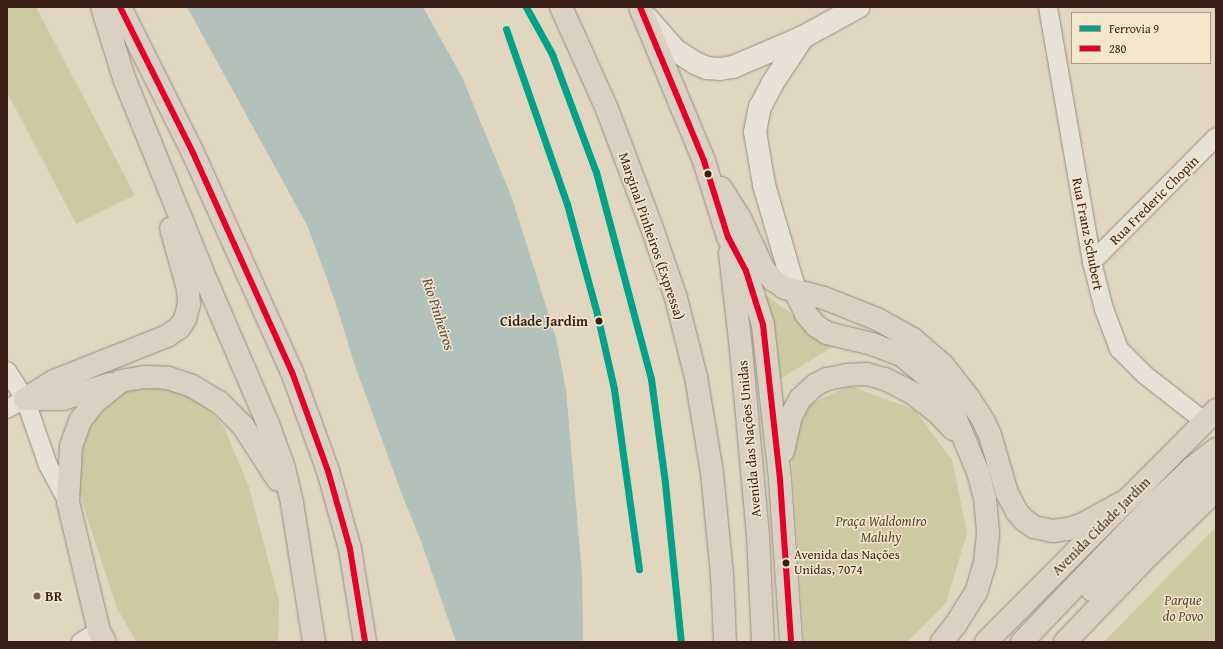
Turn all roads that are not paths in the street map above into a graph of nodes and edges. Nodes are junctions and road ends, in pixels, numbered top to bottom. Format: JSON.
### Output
{"nodes":[{"id":1,"x":102,"y":7,"type":"edge"},
{"id":2,"x":120,"y":7,"type":"edge"},
{"id":3,"x":561,"y":7,"type":"edge"},
{"id":4,"x":858,"y":7,"type":"edge"},
{"id":5,"x":1048,"y":7,"type":"edge"},
{"id":6,"x":641,"y":9,"type":"edge"},
{"id":7,"x":804,"y":37,"type":"junction"},
{"id":8,"x":1216,"y":137,"type":"edge"},
{"id":9,"x":154,"y":152,"type":"junction"},
{"id":10,"x":704,"y":161,"type":"junction"},
{"id":11,"x":728,"y":237,"type":"junction"},
{"id":12,"x":1092,"y":262,"type":"junction"},
{"id":13,"x":795,"y":291,"type":"junction"},
{"id":14,"x":7,"y":371,"type":"edge"},
{"id":15,"x":121,"y":381,"type":"junction"},
{"id":16,"x":16,"y":404,"type":"edge"},
{"id":17,"x":1212,"y":420,"type":"edge"},
{"id":18,"x":964,"y":441,"type":"junction"},
{"id":19,"x":1216,"y":449,"type":"edge"},
{"id":20,"x":1216,"y":469,"type":"edge"},
{"id":21,"x":780,"y":480,"type":"junction"},
{"id":22,"x":1212,"y":494,"type":"edge"},
{"id":23,"x":1125,"y":501,"type":"junction"},
{"id":24,"x":68,"y":502,"type":"junction"},
{"id":25,"x":292,"y":503,"type":"junction"},
{"id":26,"x":95,"y":638,"type":"edge"},
{"id":27,"x":314,"y":642,"type":"edge"},
{"id":28,"x":365,"y":642,"type":"edge"},
{"id":29,"x":725,"y":642,"type":"edge"},
{"id":30,"x":763,"y":642,"type":"edge"},
{"id":31,"x":791,"y":642,"type":"edge"},
{"id":32,"x":942,"y":642,"type":"edge"},
{"id":33,"x":986,"y":642,"type":"edge"},
{"id":34,"x":992,"y":642,"type":"edge"},
{"id":35,"x":1022,"y":642,"type":"edge"},
{"id":36,"x":1041,"y":642,"type":"edge"},
{"id":37,"x":1065,"y":642,"type":"edge"}],
"edges":[{"from":1,"to":9,"type":"highway"},
{"from":2,"to":28,"type":"highway"},
{"from":3,"to":29,"type":"highway","name":"Marginal Pinheiros (Expressa)"},
{"from":4,"to":7,"type":"street"},
{"from":5,"to":12,"type":"street","name":"Rua Franz Schubert"},
{"from":6,"to":7,"type":"street"},
{"from":6,"to":10,"type":"highway"},
{"from":7,"to":13,"type":"street"},
{"from":8,"to":12,"type":"street","name":"Rua Frederic Chopin"},
{"from":9,"to":16,"type":"highway"},
{"from":9,"to":25,"type":"highway"},
{"from":10,"to":11,"type":"highway","name":"Avenida das Nações Unidas"},
{"from":10,"to":13,"type":"highway"},
{"from":11,"to":21,"type":"highway","name":"Avenida das Nações Unidas"},
{"from":11,"to":30,"type":"highway","name":"Avenida das Nações Unidas"},
{"from":12,"to":17,"type":"street","name":"Rua Franz Schubert"},
{"from":13,"to":18,"type":"highway"},
{"from":13,"to":23,"type":"highway"},
{"from":14,"to":16,"type":"street"},
{"from":15,"to":16,"type":"highway"},
{"from":15,"to":24,"type":"highway"},
{"from":15,"to":25,"type":"highway"},
{"from":16,"to":24,"type":"street"},
{"from":17,"to":23,"type":"highway","name":"Avenida Cidade Jardim"},
{"from":17,"to":34,"type":"highway"},
{"from":18,"to":21,"type":"highway"},
{"from":18,"to":32,"type":"highway"},
{"from":19,"to":35,"type":"highway","name":"Avenida Cidade Jardim"},
{"from":20,"to":36,"type":"highway"},
{"from":21,"to":31,"type":"highway","name":"Avenida das Nações Unidas"},
{"from":22,"to":37,"type":"highway"},
{"from":23,"to":33,"type":"highway","name":"Avenida Cidade Jardim"},
{"from":24,"to":26,"type":"highway"},
{"from":25,"to":27,"type":"highway"}]}
